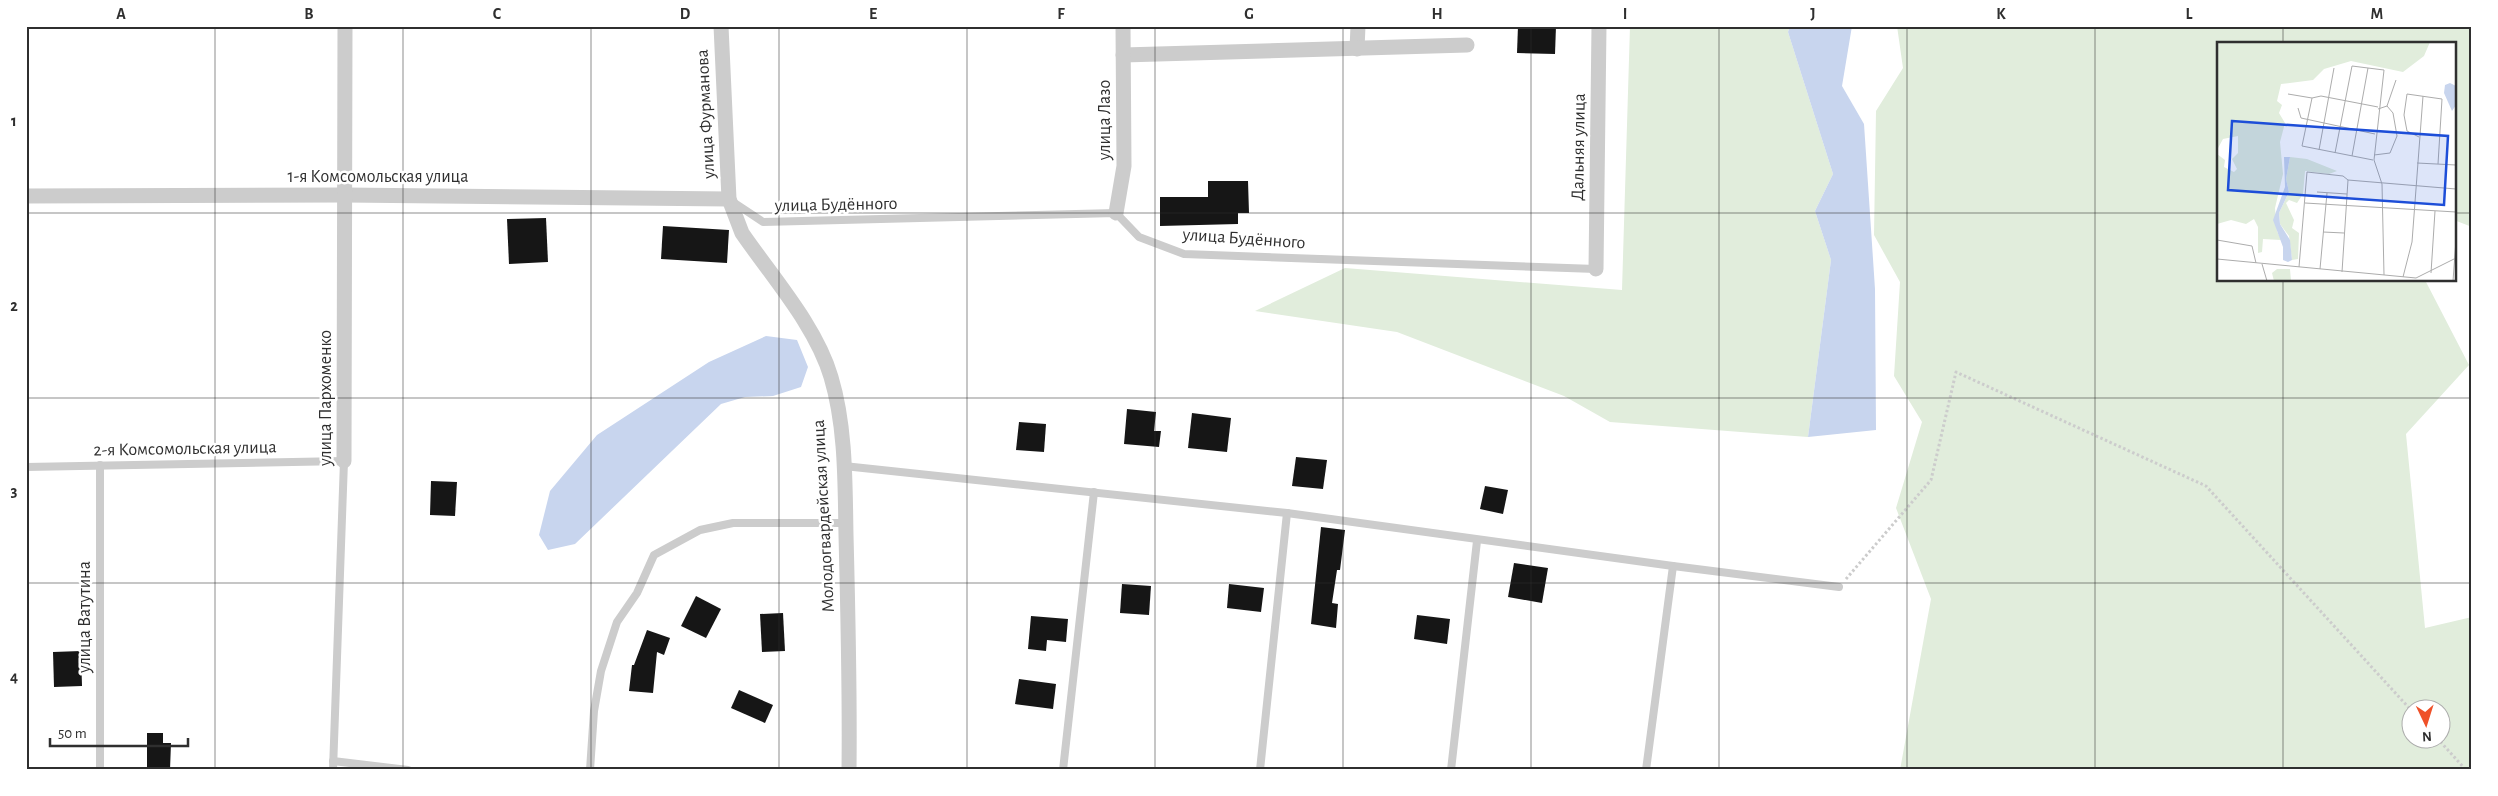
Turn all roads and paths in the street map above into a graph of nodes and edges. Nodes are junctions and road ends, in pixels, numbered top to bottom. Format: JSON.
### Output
{"nodes":[{"id":1,"x":345,"y":26,"type":"edge"},
{"id":2,"x":721,"y":26,"type":"edge"},
{"id":3,"x":1123,"y":26,"type":"edge"},
{"id":4,"x":1358,"y":26,"type":"edge"},
{"id":5,"x":1600,"y":26,"type":"edge"},
{"id":6,"x":1467,"y":45,"type":"dead end"},
{"id":7,"x":1358,"y":49,"type":"junction"},
{"id":8,"x":1123,"y":55,"type":"junction"},
{"id":9,"x":345,"y":195,"type":"junction"},
{"id":10,"x":26,"y":196,"type":"edge"},
{"id":11,"x":729,"y":199,"type":"junction"},
{"id":12,"x":1116,"y":213,"type":"junction"},
{"id":13,"x":1596,"y":269,"type":"joint"},
{"id":14,"x":344,"y":461,"type":"junction"},
{"id":15,"x":100,"y":465,"type":"junction"},
{"id":16,"x":844,"y":466,"type":"junction"},
{"id":17,"x":26,"y":467,"type":"edge"},
{"id":18,"x":1094,"y":492,"type":"junction"},
{"id":19,"x":1287,"y":513,"type":"junction"},
{"id":20,"x":846,"y":524,"type":"junction"},
{"id":21,"x":1477,"y":541,"type":"junction"},
{"id":22,"x":1673,"y":566,"type":"junction"},
{"id":23,"x":1839,"y":587,"type":"joint"},
{"id":24,"x":2400,"y":698,"type":"edge"},
{"id":25,"x":2446,"y":748,"type":"edge"},
{"id":26,"x":334,"y":761,"type":"junction"},
{"id":27,"x":851,"y":769,"type":"edge"},
{"id":28,"x":100,"y":770,"type":"edge"},
{"id":29,"x":333,"y":770,"type":"edge"},
{"id":30,"x":408,"y":770,"type":"edge"},
{"id":31,"x":590,"y":770,"type":"edge"},
{"id":32,"x":1062,"y":770,"type":"edge"},
{"id":33,"x":1260,"y":770,"type":"edge"},
{"id":34,"x":1451,"y":770,"type":"edge"},
{"id":35,"x":1646,"y":770,"type":"edge"},
{"id":36,"x":2466,"y":770,"type":"edge"}],
"edges":[{"from":1,"to":9,"type":"street","name":"улица Пархоменко"},
{"from":2,"to":11,"type":"street","name":"улица Фурманова"},
{"from":3,"to":8,"type":"street","name":"улица Лазо"},
{"from":4,"to":7,"type":"street"},
{"from":5,"to":13,"type":"street","name":"Дальняя улица"},
{"from":6,"to":7,"type":"street"},
{"from":7,"to":8,"type":"street"},
{"from":8,"to":12,"type":"street","name":"улица Лазо"},
{"from":9,"to":10,"type":"street","name":"1-я Комсомольская улица"},
{"from":9,"to":11,"type":"street","name":"1-я Комсомольская улица"},
{"from":9,"to":14,"type":"street","name":"улица Пархоменко"},
{"from":11,"to":12,"type":"lane","name":"улица Будённого"},
{"from":11,"to":16,"type":"street","name":"Молодогвардейская улица"},
{"from":12,"to":13,"type":"lane","name":"улица Будённого"},
{"from":14,"to":15,"type":"lane","name":"2-я Комсомольская улица"},
{"from":14,"to":26,"type":"lane","name":"улица Пархоменко"},
{"from":15,"to":17,"type":"lane","name":"2-я Комсомольская улица"},
{"from":15,"to":28,"type":"lane","name":"улица Ватутина"},
{"from":16,"to":18,"type":"lane"},
{"from":16,"to":20,"type":"street","name":"Молодогвардейская улица"},
{"from":18,"to":19,"type":"lane"},
{"from":18,"to":32,"type":"lane"},
{"from":19,"to":21,"type":"lane"},
{"from":19,"to":33,"type":"lane"},
{"from":20,"to":27,"type":"street","name":"Молодогвардейская улица"},
{"from":20,"to":31,"type":"lane"},
{"from":21,"to":22,"type":"lane"},
{"from":21,"to":34,"type":"lane"},
{"from":22,"to":23,"type":"lane"},
{"from":22,"to":35,"type":"lane"},
{"from":23,"to":24,"type":"path"},
{"from":25,"to":36,"type":"path"},
{"from":26,"to":29,"type":"lane","name":"улица Пархоменко"},
{"from":26,"to":30,"type":"lane"}]}
